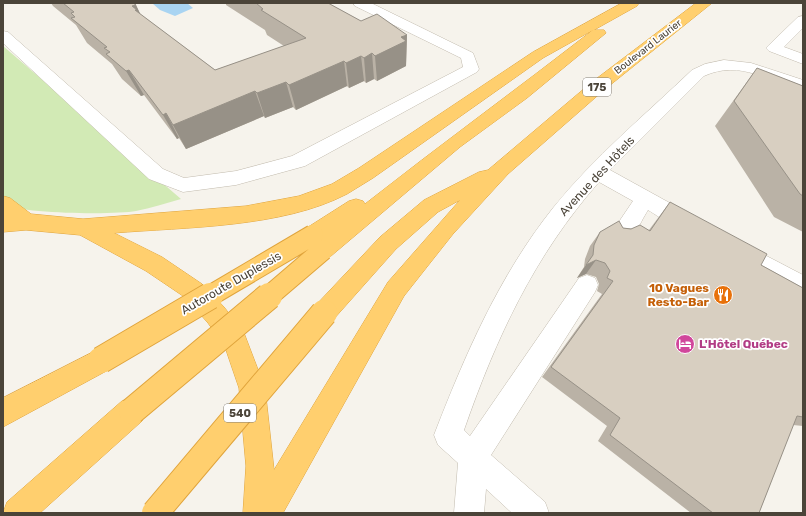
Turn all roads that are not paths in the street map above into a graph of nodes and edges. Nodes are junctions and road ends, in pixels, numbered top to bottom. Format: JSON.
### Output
{"nodes":[{"id":1,"x":360,"y":3,"type":"edge"},
{"id":2,"x":632,"y":3,"type":"edge"},
{"id":3,"x":638,"y":3,"type":"edge"},
{"id":4,"x":705,"y":3,"type":"edge"},
{"id":5,"x":803,"y":20,"type":"edge"},
{"id":6,"x":3,"y":35,"type":"edge"},
{"id":7,"x":803,"y":59,"type":"edge"},
{"id":8,"x":803,"y":86,"type":"edge"},
{"id":9,"x":501,"y":169,"type":"junction"},
{"id":10,"x":597,"y":172,"type":"junction"},
{"id":11,"x":645,"y":199,"type":"junction"},
{"id":12,"x":3,"y":204,"type":"edge"},
{"id":13,"x":26,"y":222,"type":"junction"},
{"id":14,"x":3,"y":224,"type":"edge"},
{"id":15,"x":84,"y":228,"type":"junction"},
{"id":16,"x":621,"y":235,"type":"edge"},
{"id":17,"x":318,"y":243,"type":"junction"},
{"id":18,"x":587,"y":285,"type":"dead end"},
{"id":19,"x":803,"y":286,"type":"edge"},
{"id":20,"x":3,"y":413,"type":"edge"},
{"id":21,"x":473,"y":457,"type":"junction"},
{"id":22,"x":18,"y":513,"type":"edge"},
{"id":23,"x":155,"y":513,"type":"edge"},
{"id":24,"x":258,"y":513,"type":"edge"},
{"id":25,"x":266,"y":513,"type":"edge"},
{"id":26,"x":469,"y":513,"type":"edge"},
{"id":27,"x":534,"y":513,"type":"edge"}],
"edges":[{"from":1,"to":6,"type":"street"},
{"from":2,"to":15,"type":"highway"},
{"from":3,"to":17,"type":"highway"},
{"from":4,"to":9,"type":"highway","name":"Boulevard Laurier","number":"175"},
{"from":5,"to":7,"type":"street"},
{"from":8,"to":10,"type":"street","name":"Avenue des Hôtels"},
{"from":9,"to":23,"type":"highway","number":"540","bridge":true},
{"from":9,"to":25,"type":"highway"},
{"from":10,"to":11,"type":"street"},
{"from":10,"to":21,"type":"street","name":"Avenue des Hôtels"},
{"from":11,"to":16,"type":"street"},
{"from":11,"to":19,"type":"street"},
{"from":12,"to":13,"type":"highway"},
{"from":13,"to":14,"type":"highway"},
{"from":13,"to":15,"type":"highway"},
{"from":15,"to":24,"type":"highway"},
{"from":17,"to":20,"type":"highway","name":"Autoroute Duplessis","bridge":true},
{"from":17,"to":22,"type":"highway","bridge":true},
{"from":18,"to":21,"type":"street"},
{"from":21,"to":26,"type":"street"},
{"from":21,"to":27,"type":"street"}]}
